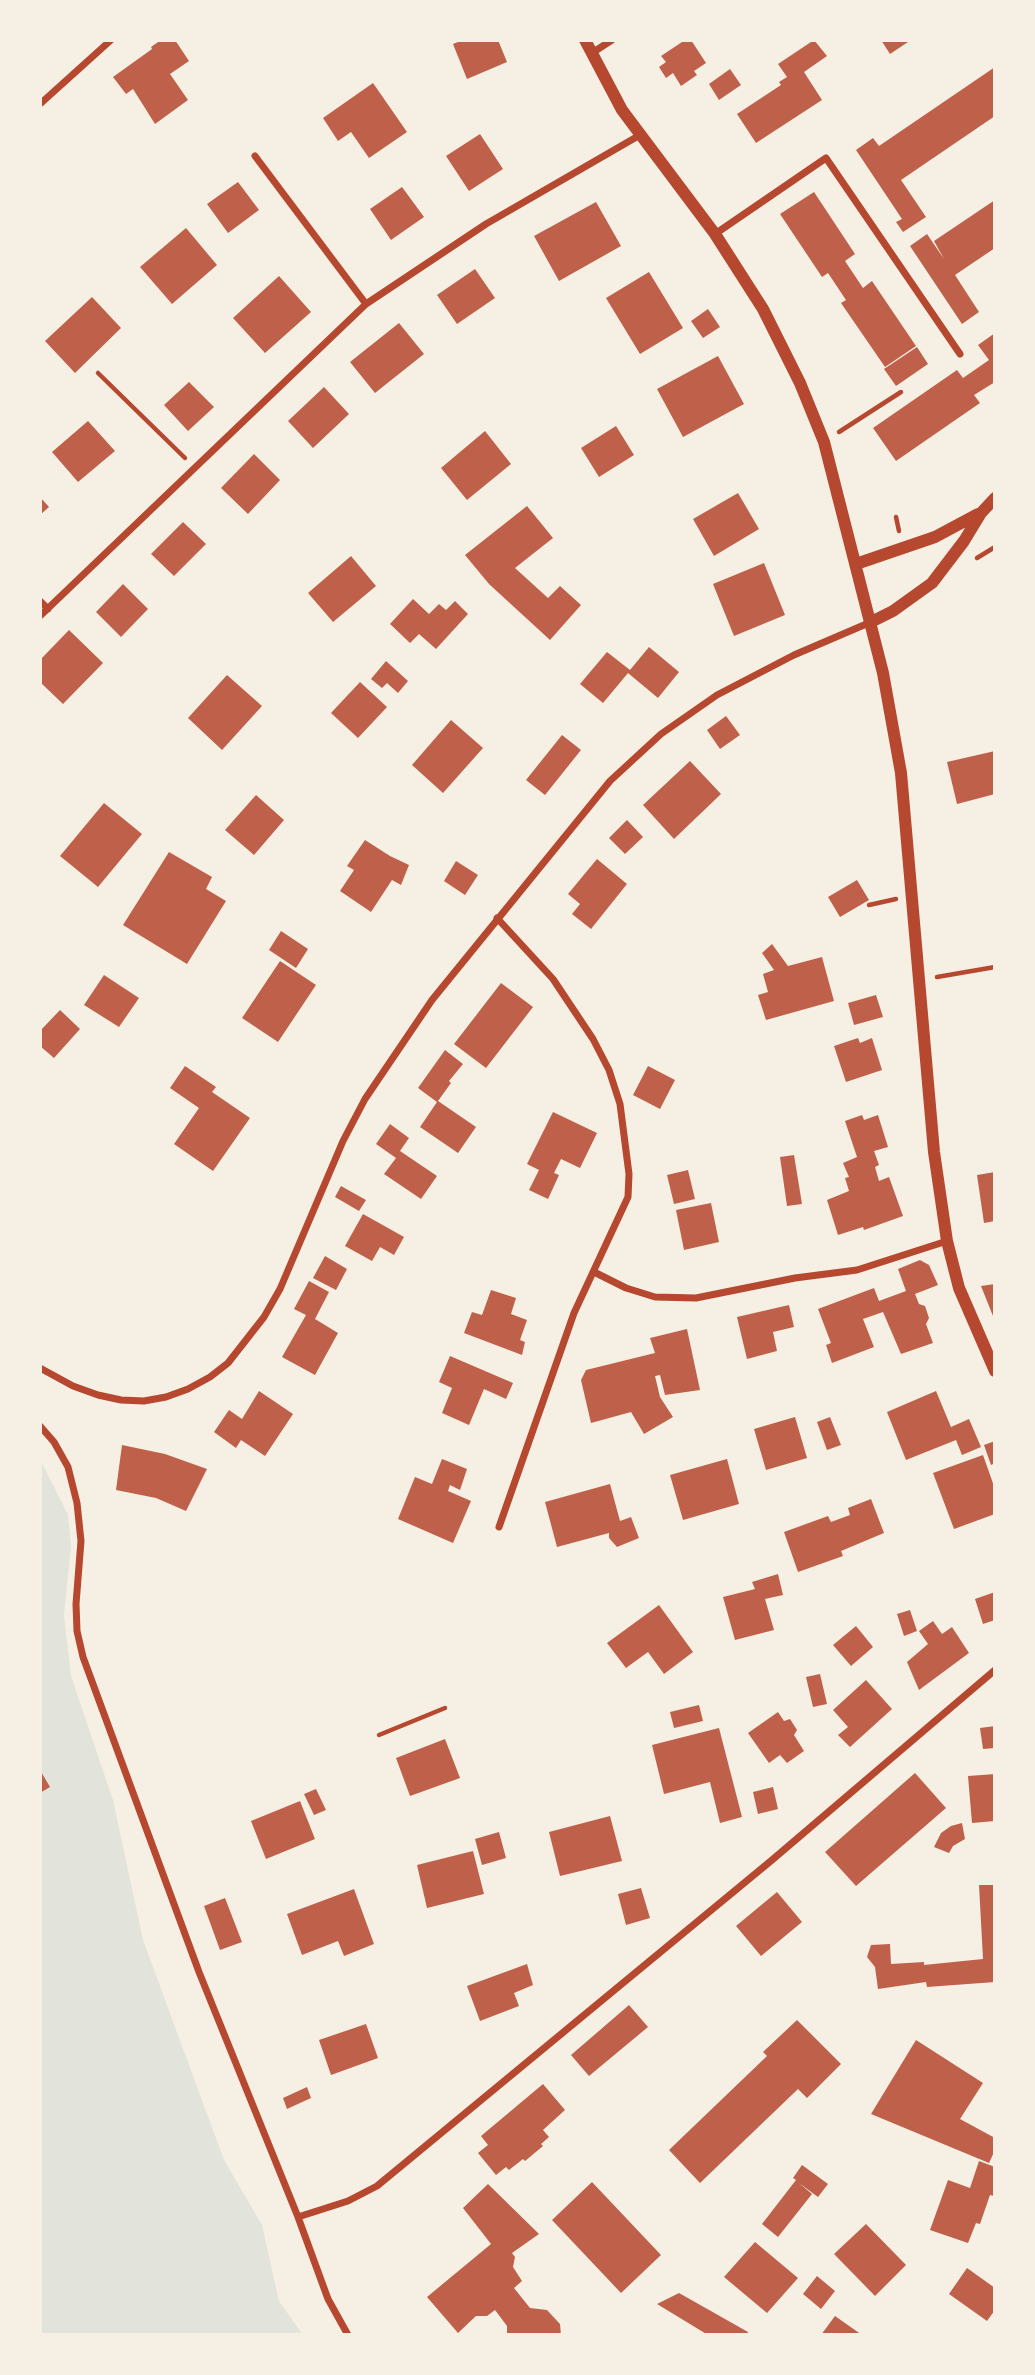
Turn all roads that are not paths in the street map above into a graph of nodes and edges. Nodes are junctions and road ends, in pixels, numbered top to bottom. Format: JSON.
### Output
{"nodes":[{"id":1,"x":111,"y":40,"type":"edge"},
{"id":2,"x":585,"y":40,"type":"edge"},
{"id":3,"x":611,"y":40,"type":"edge"},
{"id":4,"x":591,"y":54,"type":"junction"},
{"id":5,"x":40,"y":104,"type":"edge"},
{"id":6,"x":640,"y":135,"type":"junction"},
{"id":7,"x":255,"y":156,"type":"dead end"},
{"id":8,"x":715,"y":234,"type":"junction"},
{"id":9,"x":366,"y":304,"type":"junction"},
{"id":10,"x":960,"y":354,"type":"dead end"},
{"id":11,"x":995,"y":498,"type":"edge"},
{"id":12,"x":981,"y":513,"type":"junction"},
{"id":13,"x":856,"y":564,"type":"junction"},
{"id":14,"x":40,"y":601,"type":"edge"},
{"id":15,"x":48,"y":609,"type":"junction"},
{"id":16,"x":40,"y":616,"type":"edge"},
{"id":17,"x":870,"y":622,"type":"junction"},
{"id":18,"x":497,"y":918,"type":"junction"},
{"id":19,"x":947,"y":1241,"type":"junction"},
{"id":20,"x":594,"y":1272,"type":"junction"},
{"id":21,"x":40,"y":1368,"type":"edge"},
{"id":22,"x":995,"y":1371,"type":"edge"},
{"id":23,"x":40,"y":1426,"type":"edge"},
{"id":24,"x":499,"y":1527,"type":"dead end"},
{"id":25,"x":995,"y":1670,"type":"edge"},
{"id":26,"x":298,"y":2217,"type":"junction"},
{"id":27,"x":348,"y":2335,"type":"edge"}],
"edges":[{"from":1,"to":5,"type":"street"},
{"from":2,"to":4,"type":"street"},
{"from":3,"to":4,"type":"street"},
{"from":4,"to":6,"type":"street"},
{"from":6,"to":8,"type":"street"},
{"from":6,"to":9,"type":"street"},
{"from":7,"to":9,"type":"street"},
{"from":8,"to":10,"type":"street"},
{"from":8,"to":13,"type":"street"},
{"from":9,"to":15,"type":"street"},
{"from":11,"to":12,"type":"street"},
{"from":12,"to":13,"type":"street"},
{"from":12,"to":17,"type":"street"},
{"from":13,"to":17,"type":"street"},
{"from":14,"to":15,"type":"street"},
{"from":15,"to":16,"type":"street"},
{"from":17,"to":18,"type":"street"},
{"from":17,"to":19,"type":"street"},
{"from":18,"to":20,"type":"street"},
{"from":18,"to":21,"type":"street"},
{"from":19,"to":20,"type":"street"},
{"from":19,"to":22,"type":"street"},
{"from":20,"to":24,"type":"street"},
{"from":23,"to":26,"type":"street"},
{"from":25,"to":26,"type":"street"},
{"from":26,"to":27,"type":"street"}]}
